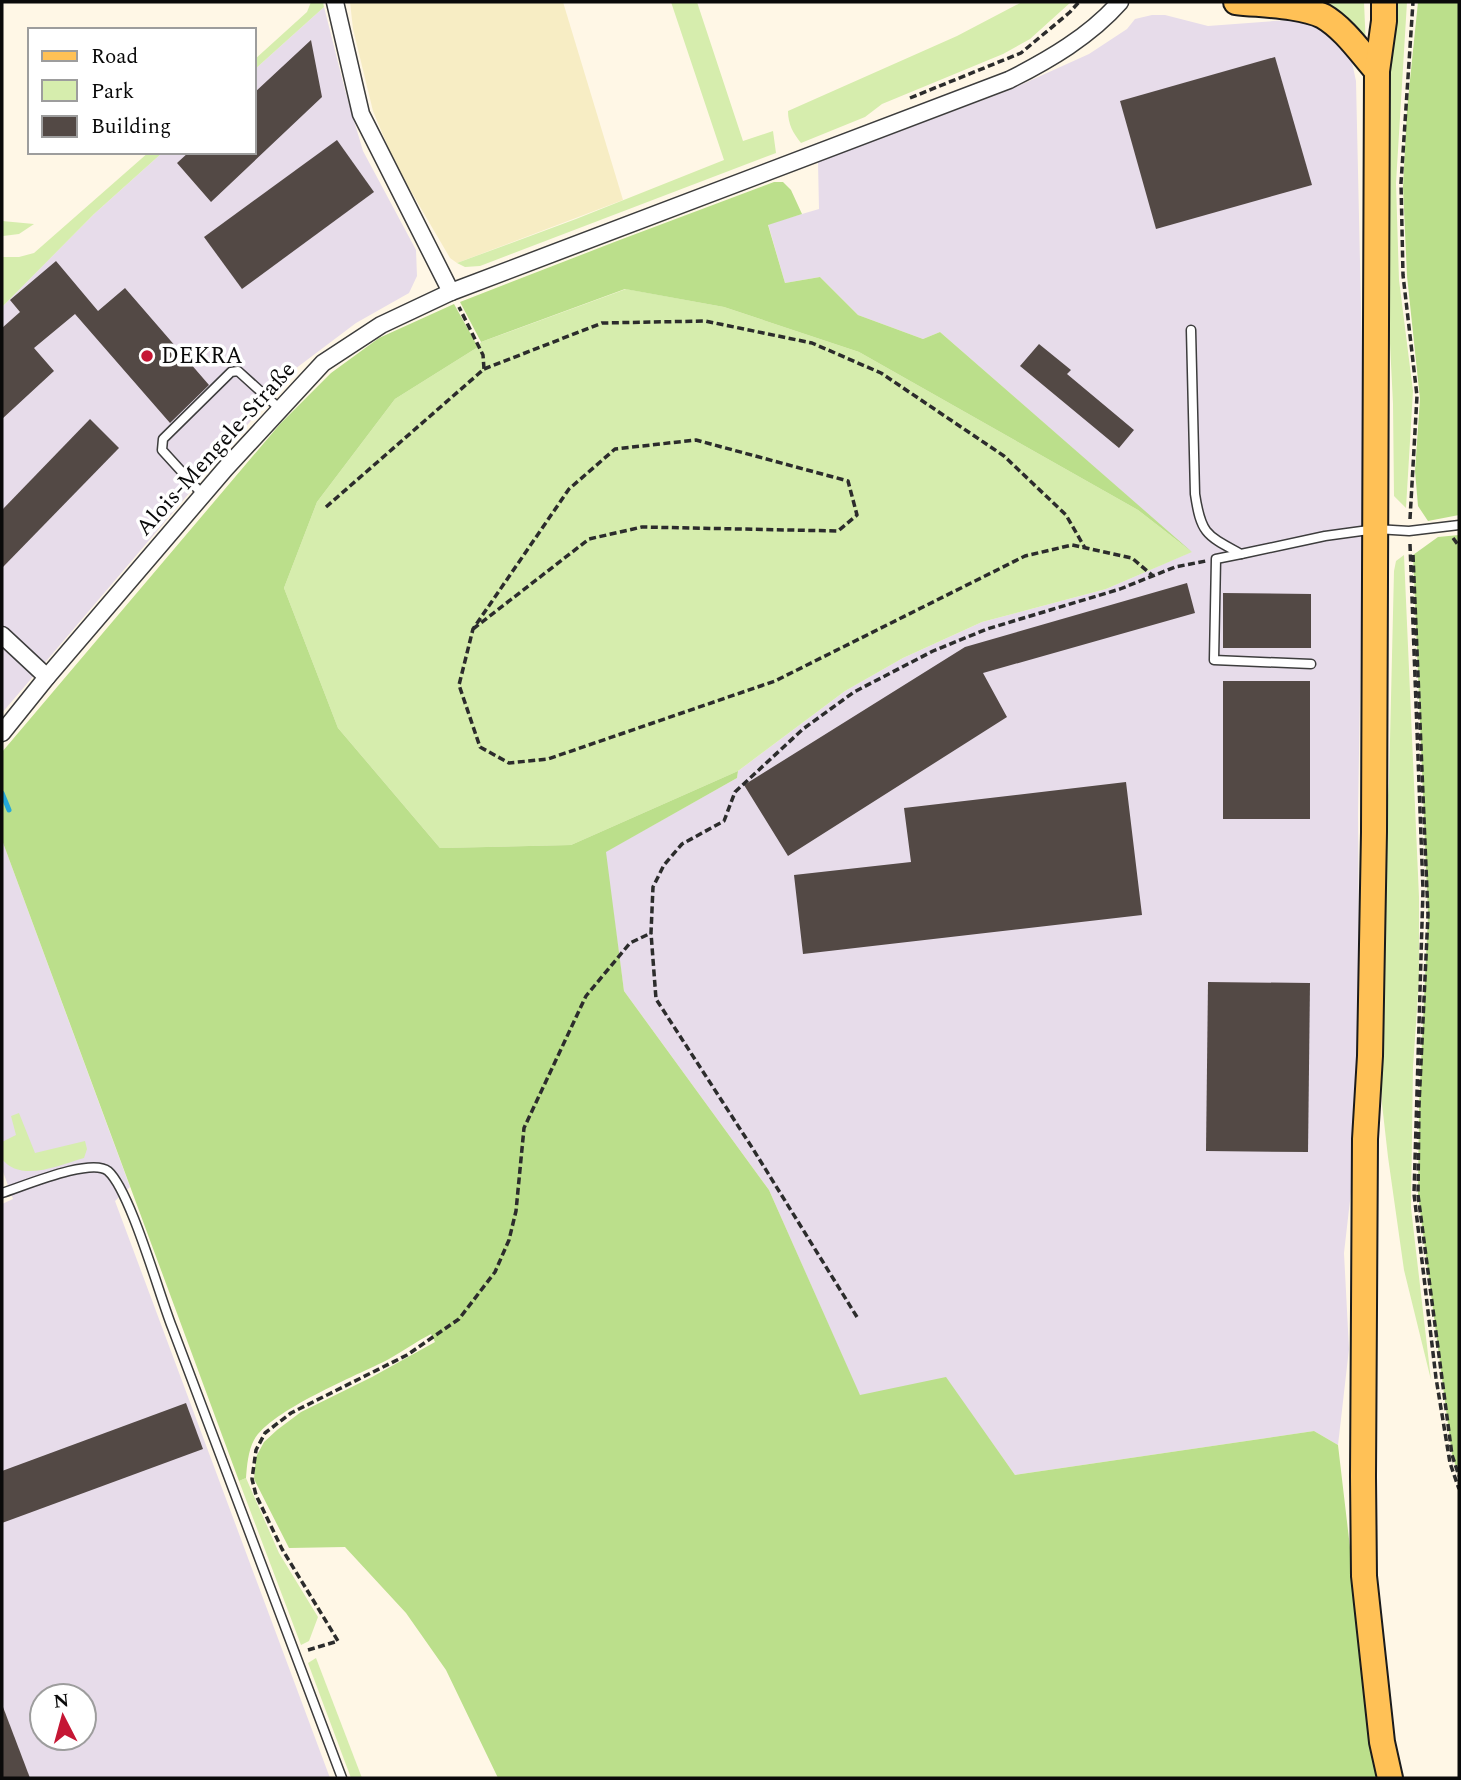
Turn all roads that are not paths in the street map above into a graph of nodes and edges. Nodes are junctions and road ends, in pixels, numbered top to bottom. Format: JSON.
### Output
{"nodes":[{"id":1,"x":335,"y":2,"type":"edge"},
{"id":2,"x":1119,"y":2,"type":"edge"},
{"id":3,"x":1236,"y":2,"type":"edge"},
{"id":4,"x":1368,"y":2,"type":"edge"},
{"id":5,"x":1384,"y":2,"type":"edge"},
{"id":6,"x":1377,"y":71,"type":"junction"},
{"id":7,"x":451,"y":292,"type":"junction"},
{"id":8,"x":1191,"y":331,"type":"dead end"},
{"id":9,"x":281,"y":409,"type":"junction"},
{"id":10,"x":203,"y":495,"type":"junction"},
{"id":11,"x":1459,"y":525,"type":"edge"},
{"id":12,"x":1376,"y":529,"type":"junction"},
{"id":13,"x":1241,"y":554,"type":"junction"},
{"id":14,"x":2,"y":635,"type":"edge"},
{"id":15,"x":1311,"y":664,"type":"dead end"},
{"id":16,"x":47,"y":677,"type":"junction"},
{"id":17,"x":2,"y":733,"type":"edge"},
{"id":18,"x":2,"y":1193,"type":"edge"},
{"id":19,"x":342,"y":1778,"type":"edge"},
{"id":20,"x":1390,"y":1778,"type":"edge"}],
"edges":[{"from":1,"to":7,"type":"street"},
{"from":2,"to":7,"type":"street","name":"Alois-Mengele-Straße"},
{"from":3,"to":6,"type":"main road"},
{"from":4,"to":6,"type":"main road"},
{"from":5,"to":6,"type":"main road"},
{"from":6,"to":12,"type":"main road"},
{"from":7,"to":9,"type":"street","name":"Alois-Mengele-Straße"},
{"from":8,"to":13,"type":"lane"},
{"from":9,"to":10,"type":"street","name":"Alois-Mengele-Straße"},
{"from":9,"to":10,"type":"lane"},
{"from":10,"to":16,"type":"street","name":"Alois-Mengele-Straße"},
{"from":11,"to":12,"type":"lane"},
{"from":12,"to":13,"type":"lane"},
{"from":12,"to":20,"type":"main road"},
{"from":13,"to":15,"type":"lane"},
{"from":14,"to":16,"type":"street"},
{"from":16,"to":17,"type":"street","name":"Alois-Mengele-Straße"},
{"from":18,"to":19,"type":"lane"}]}
